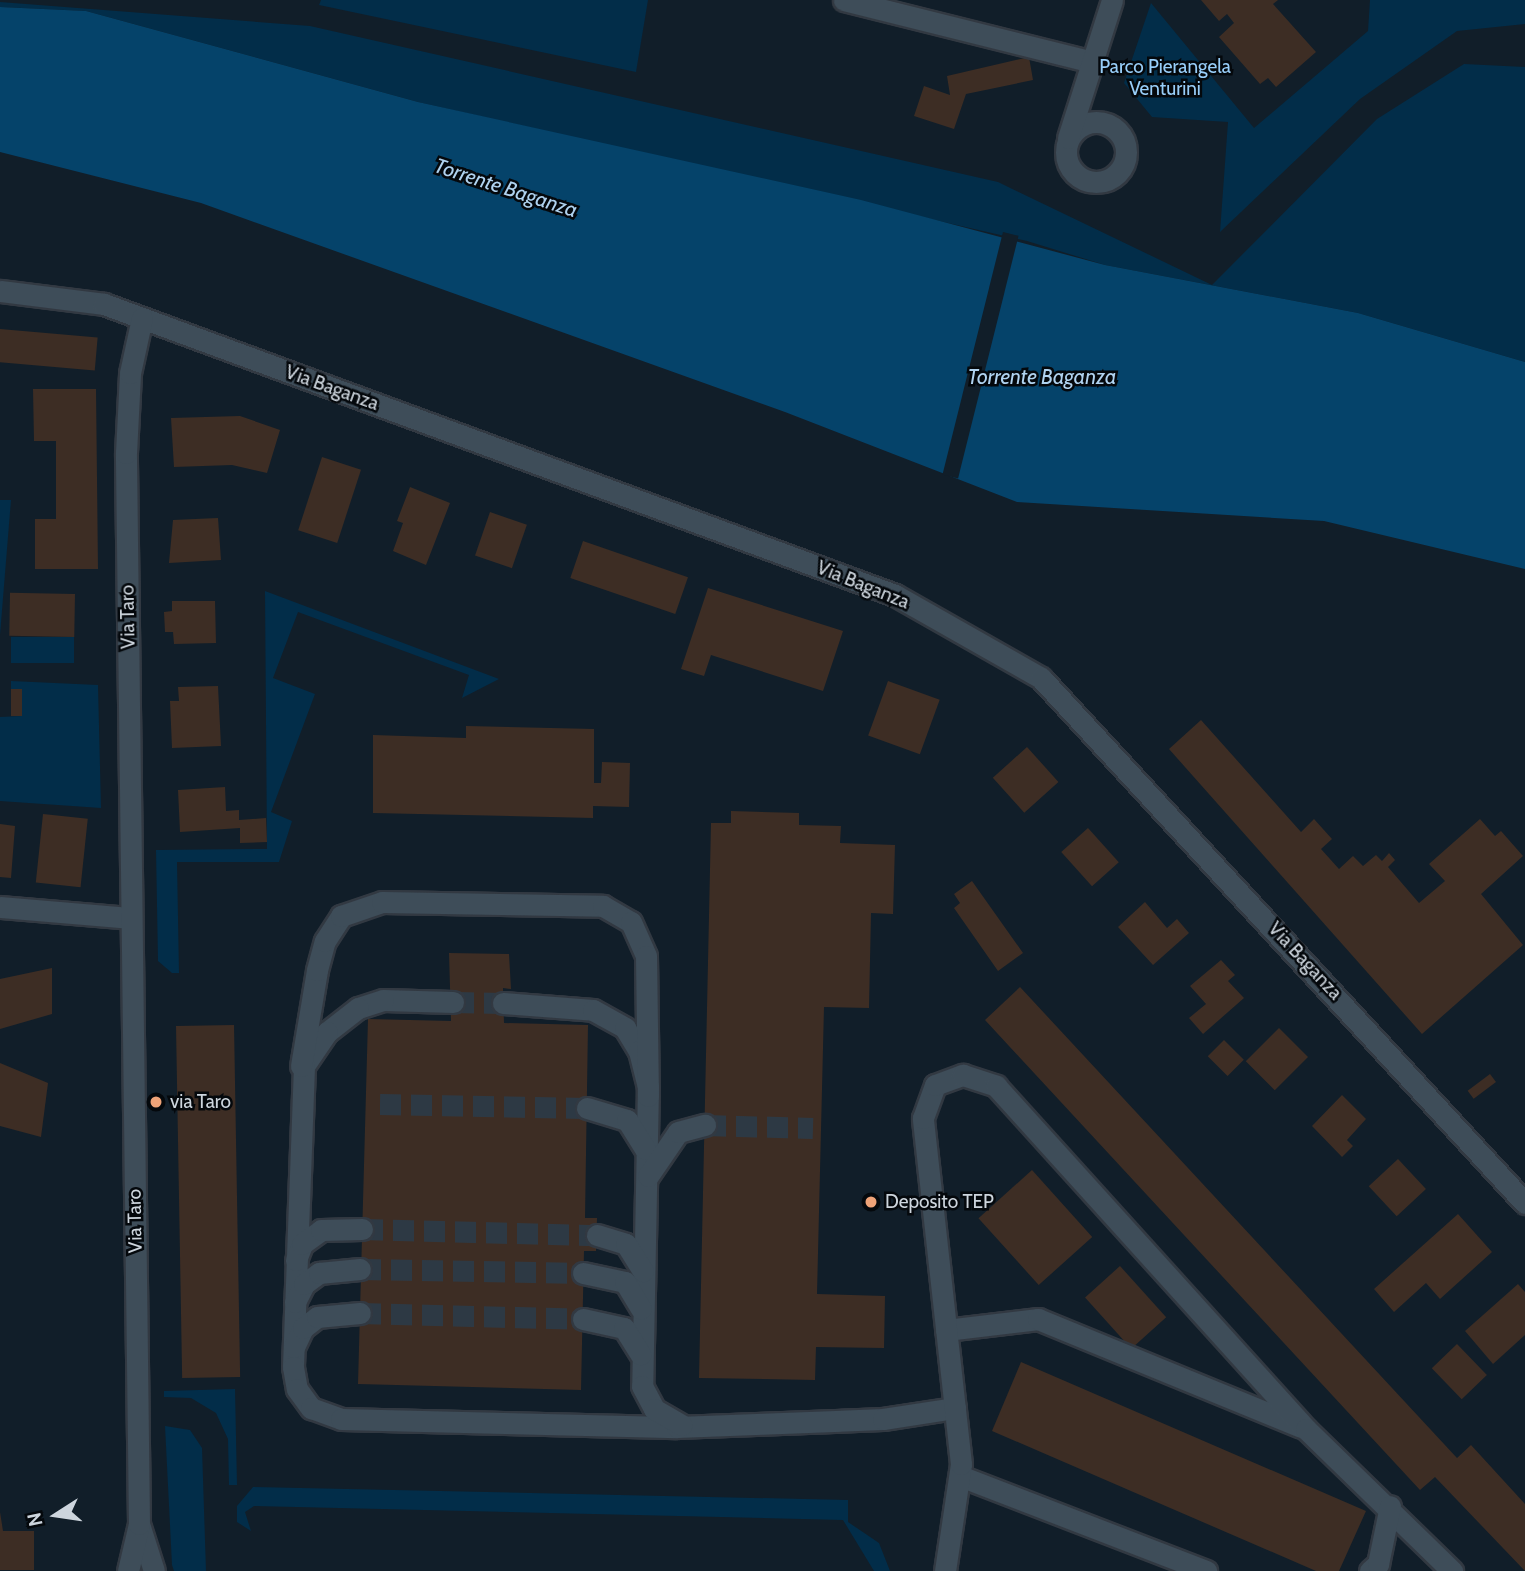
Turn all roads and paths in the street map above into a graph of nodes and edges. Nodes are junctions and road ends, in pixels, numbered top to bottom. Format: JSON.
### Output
{"nodes":[{"id":1,"x":844,"y":0,"type":"edge"},
{"id":2,"x":1112,"y":0,"type":"edge"},
{"id":3,"x":1091,"y":71,"type":"junction"},
{"id":4,"x":1100,"y":121,"type":"junction"},
{"id":5,"x":1067,"y":140,"type":"junction"},
{"id":6,"x":0,"y":291,"type":"edge"},
{"id":7,"x":142,"y":318,"type":"junction"},
{"id":8,"x":0,"y":907,"type":"edge"},
{"id":9,"x":131,"y":918,"type":"junction"},
{"id":10,"x":453,"y":1002,"type":"tunnel mouth"},
{"id":11,"x":503,"y":1003,"type":"tunnel mouth"},
{"id":12,"x":300,"y":1088,"type":"junction"},
{"id":13,"x":648,"y":1096,"type":"junction"},
{"id":14,"x":587,"y":1108,"type":"tunnel mouth"},
{"id":15,"x":705,"y":1125,"type":"tunnel mouth"},
{"id":16,"x":646,"y":1161,"type":"junction"},
{"id":17,"x":645,"y":1195,"type":"junction"},
{"id":18,"x":1525,"y":1203,"type":"edge"},
{"id":19,"x":362,"y":1229,"type":"tunnel mouth"},
{"id":20,"x":597,"y":1235,"type":"tunnel mouth"},
{"id":21,"x":295,"y":1266,"type":"junction"},
{"id":22,"x":360,"y":1269,"type":"tunnel mouth"},
{"id":23,"x":583,"y":1273,"type":"tunnel mouth"},
{"id":24,"x":643,"y":1280,"type":"junction"},
{"id":25,"x":294,"y":1309,"type":"junction"},
{"id":26,"x":360,"y":1313,"type":"tunnel mouth"},
{"id":27,"x":642,"y":1318,"type":"junction"},
{"id":28,"x":583,"y":1319,"type":"tunnel mouth"},
{"id":29,"x":946,"y":1330,"type":"junction"},
{"id":30,"x":293,"y":1353,"type":"junction"},
{"id":31,"x":641,"y":1364,"type":"junction"},
{"id":32,"x":955,"y":1408,"type":"junction"},
{"id":33,"x":695,"y":1426,"type":"junction"},
{"id":34,"x":1306,"y":1429,"type":"junction"},
{"id":35,"x":960,"y":1476,"type":"junction"},
{"id":36,"x":1390,"y":1506,"type":"junction"},
{"id":37,"x":139,"y":1524,"type":"junction"},
{"id":38,"x":128,"y":1571,"type":"edge"},
{"id":39,"x":154,"y":1571,"type":"edge"},
{"id":40,"x":945,"y":1571,"type":"edge"},
{"id":41,"x":1206,"y":1571,"type":"edge"},
{"id":42,"x":1370,"y":1571,"type":"edge"},
{"id":43,"x":1452,"y":1571,"type":"edge"}],
"edges":[{"from":1,"to":3,"type":"street"},
{"from":2,"to":3,"type":"street"},
{"from":3,"to":4,"type":"street"},
{"from":3,"to":5,"type":"street"},
{"from":4,"to":5,"type":"street"},
{"from":4,"to":5,"type":"street"},
{"from":6,"to":7,"type":"street","name":"Via Baganza"},
{"from":7,"to":9,"type":"street","name":"Via Taro"},
{"from":7,"to":18,"type":"street","name":"Via Baganza"},
{"from":8,"to":9,"type":"street"},
{"from":9,"to":37,"type":"street","name":"Via Taro"},
{"from":10,"to":12,"type":"street"},
{"from":11,"to":13,"type":"street"},
{"from":12,"to":13,"type":"street"},
{"from":12,"to":21,"type":"street"},
{"from":13,"to":16,"type":"street"},
{"from":14,"to":16,"type":"street"},
{"from":15,"to":17,"type":"street"},
{"from":16,"to":17,"type":"street"},
{"from":17,"to":24,"type":"street"},
{"from":19,"to":21,"type":"street"},
{"from":20,"to":24,"type":"street"},
{"from":21,"to":25,"type":"street"},
{"from":22,"to":25,"type":"street"},
{"from":23,"to":27,"type":"street"},
{"from":24,"to":27,"type":"street"},
{"from":25,"to":30,"type":"street"},
{"from":26,"to":30,"type":"street"},
{"from":27,"to":31,"type":"street"},
{"from":28,"to":31,"type":"street"},
{"from":29,"to":32,"type":"street"},
{"from":29,"to":34,"type":"street"},
{"from":29,"to":34,"type":"street"},
{"from":30,"to":33,"type":"street"},
{"from":31,"to":33,"type":"street"},
{"from":32,"to":33,"type":"street"},
{"from":32,"to":35,"type":"street"},
{"from":34,"to":36,"type":"street"},
{"from":35,"to":40,"type":"street"},
{"from":35,"to":41,"type":"street"},
{"from":36,"to":42,"type":"street"},
{"from":36,"to":43,"type":"street"},
{"from":37,"to":38,"type":"street","name":"Via Taro"},
{"from":37,"to":39,"type":"street","name":"Via Taro"}]}
